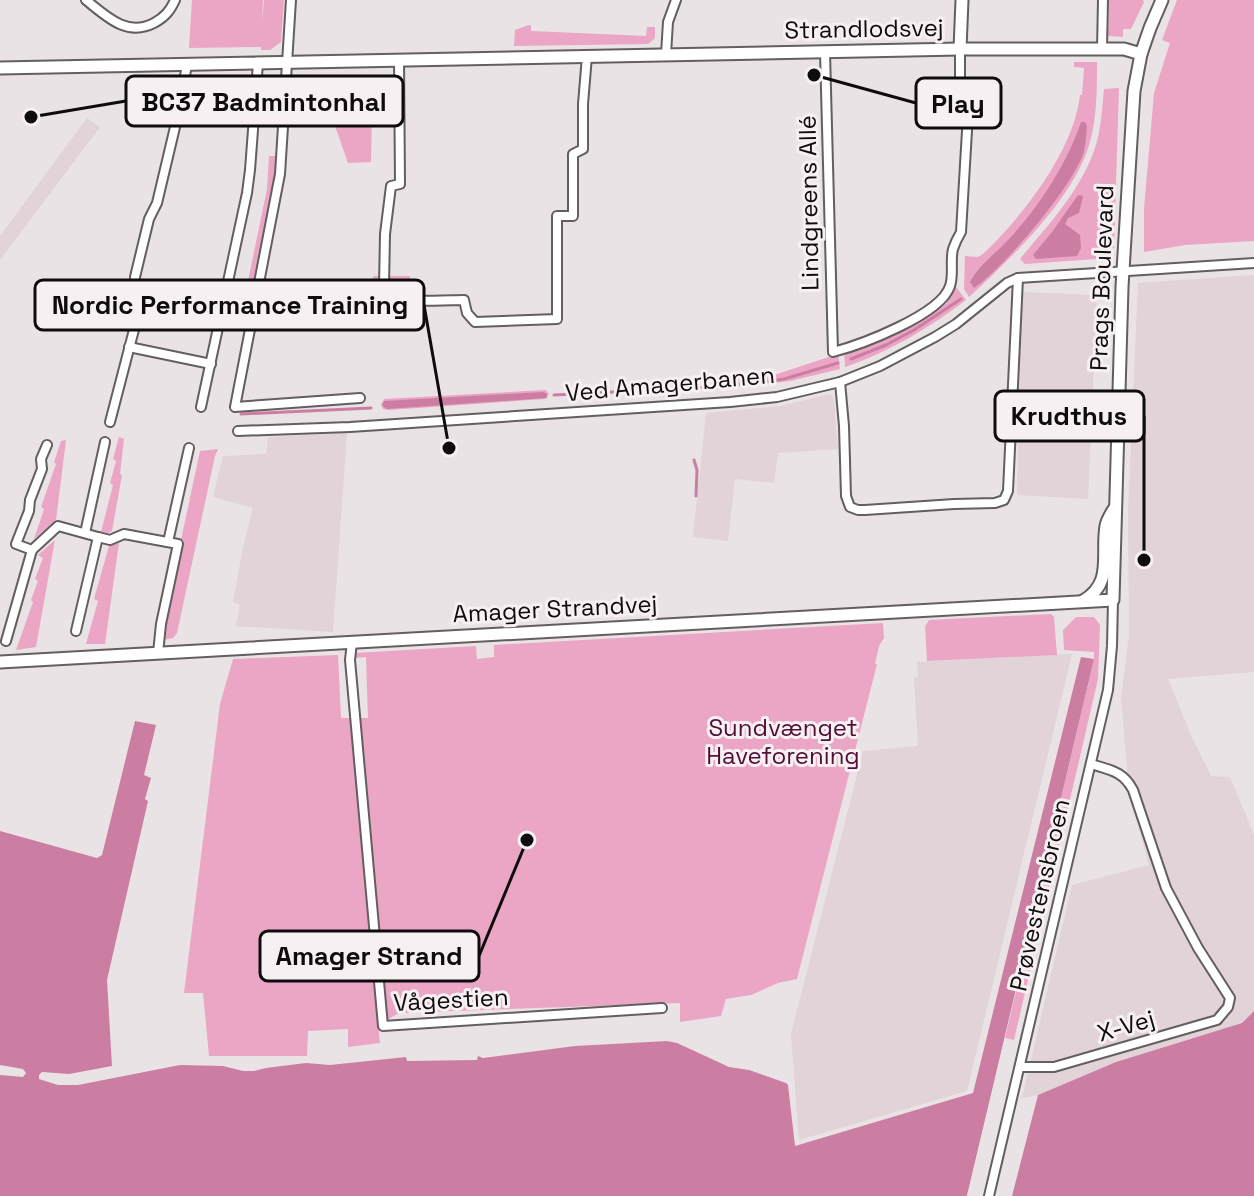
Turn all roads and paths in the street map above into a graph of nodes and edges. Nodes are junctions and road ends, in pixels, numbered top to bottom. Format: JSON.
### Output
{"nodes":[{"id":1,"x":86,"y":0,"type":"edge"},
{"id":2,"x":175,"y":0,"type":"edge"},
{"id":3,"x":291,"y":0,"type":"edge"},
{"id":4,"x":676,"y":0,"type":"edge"},
{"id":5,"x":962,"y":0,"type":"edge"},
{"id":6,"x":1103,"y":0,"type":"edge"},
{"id":7,"x":1159,"y":2,"type":"edge"},
{"id":8,"x":960,"y":49,"type":"junction"},
{"id":9,"x":1102,"y":49,"type":"junction"},
{"id":10,"x":825,"y":52,"type":"junction"},
{"id":11,"x":666,"y":54,"type":"junction"},
{"id":12,"x":1141,"y":54,"type":"junction"},
{"id":13,"x":587,"y":56,"type":"junction"},
{"id":14,"x":399,"y":60,"type":"junction"},
{"id":15,"x":286,"y":62,"type":"junction"},
{"id":16,"x":258,"y":63,"type":"junction"},
{"id":17,"x":187,"y":64,"type":"junction"},
{"id":18,"x":0,"y":68,"type":"edge"},
{"id":19,"x":1254,"y":263,"type":"edge"},
{"id":20,"x":1123,"y":271,"type":"junction"},
{"id":21,"x":135,"y":277,"type":"dead end"},
{"id":22,"x":1018,"y":278,"type":"junction"},
{"id":23,"x":143,"y":295,"type":"dead end"},
{"id":24,"x":129,"y":347,"type":"junction"},
{"id":25,"x":211,"y":364,"type":"junction"},
{"id":26,"x":840,"y":382,"type":"junction"},
{"id":27,"x":360,"y":398,"type":"dead end"},
{"id":28,"x":201,"y":407,"type":"dead end"},
{"id":29,"x":110,"y":422,"type":"dead end"},
{"id":30,"x":238,"y":431,"type":"dead end"},
{"id":31,"x":105,"y":442,"type":"dead end"},
{"id":32,"x":47,"y":445,"type":"dead end"},
{"id":33,"x":189,"y":448,"type":"dead end"},
{"id":34,"x":1116,"y":505,"type":"junction"},
{"id":35,"x":85,"y":533,"type":"junction"},
{"id":36,"x":98,"y":537,"type":"junction"},
{"id":37,"x":168,"y":542,"type":"junction"},
{"id":38,"x":32,"y":550,"type":"junction"},
{"id":39,"x":1113,"y":600,"type":"junction"},
{"id":40,"x":1083,"y":601,"type":"junction"},
{"id":41,"x":76,"y":631,"type":"dead end"},
{"id":42,"x":6,"y":641,"type":"dead end"},
{"id":43,"x":352,"y":642,"type":"junction"},
{"id":44,"x":158,"y":653,"type":"junction"},
{"id":45,"x":0,"y":662,"type":"edge"},
{"id":46,"x":1091,"y":764,"type":"junction"},
{"id":47,"x":662,"y":1008,"type":"dead end"},
{"id":48,"x":1020,"y":1067,"type":"junction"},
{"id":49,"x":989,"y":1196,"type":"edge"}],
"edges":[{"from":1,"to":2,"type":"street"},
{"from":3,"to":15,"type":"street"},
{"from":4,"to":11,"type":"street"},
{"from":5,"to":8,"type":"street"},
{"from":6,"to":9,"type":"street"},
{"from":7,"to":12,"type":"street","name":"Prags Boulevard"},
{"from":8,"to":9,"type":"street","name":"Strandlodsvej"},
{"from":8,"to":10,"type":"street","name":"Strandlodsvej"},
{"from":8,"to":10,"type":"street","name":"Lindgreens Allé"},
{"from":9,"to":12,"type":"street","name":"Strandlodsvej"},
{"from":10,"to":11,"type":"street","name":"Strandlodsvej"},
{"from":11,"to":13,"type":"street","name":"Strandlodsvej"},
{"from":12,"to":20,"type":"street","name":"Prags Boulevard"},
{"from":13,"to":14,"type":"street","name":"Strandlodsvej"},
{"from":13,"to":14,"type":"street"},
{"from":14,"to":15,"type":"street","name":"Strandlodsvej"},
{"from":15,"to":16,"type":"street","name":"Strandlodsvej"},
{"from":15,"to":27,"type":"street"},
{"from":16,"to":17,"type":"street","name":"Strandlodsvej"},
{"from":16,"to":25,"type":"street"},
{"from":17,"to":18,"type":"street","name":"Strandlodsvej"},
{"from":17,"to":21,"type":"street"},
{"from":19,"to":20,"type":"street"},
{"from":20,"to":22,"type":"street"},
{"from":20,"to":34,"type":"street","name":"Prags Boulevard"},
{"from":22,"to":26,"type":"street","name":"Ved Amagerbanen"},
{"from":22,"to":26,"type":"street"},
{"from":23,"to":24,"type":"street"},
{"from":24,"to":25,"type":"street"},
{"from":24,"to":29,"type":"street"},
{"from":25,"to":28,"type":"street"},
{"from":26,"to":30,"type":"street","name":"Ved Amagerbanen"},
{"from":31,"to":35,"type":"street"},
{"from":32,"to":38,"type":"street"},
{"from":33,"to":37,"type":"street"},
{"from":34,"to":39,"type":"street","name":"Prags Boulevard"},
{"from":34,"to":40,"type":"street"},
{"from":35,"to":36,"type":"street"},
{"from":35,"to":38,"type":"street"},
{"from":36,"to":37,"type":"street"},
{"from":36,"to":41,"type":"street"},
{"from":37,"to":44,"type":"street"},
{"from":38,"to":42,"type":"street"},
{"from":39,"to":40,"type":"street","name":"Amager Strandvej"},
{"from":39,"to":46,"type":"street","name":"Prøvestensbroen"},
{"from":40,"to":43,"type":"street","name":"Amager Strandvej"},
{"from":43,"to":44,"type":"street","name":"Amager Strandvej"},
{"from":43,"to":47,"type":"street","name":"Vågestien"},
{"from":44,"to":45,"type":"street","name":"Amager Strandvej"},
{"from":46,"to":48,"type":"street","name":"Prøvestensbroen"},
{"from":46,"to":48,"type":"street","name":"X-Vej"},
{"from":48,"to":49,"type":"street","name":"Prøvestensbroen"}]}
